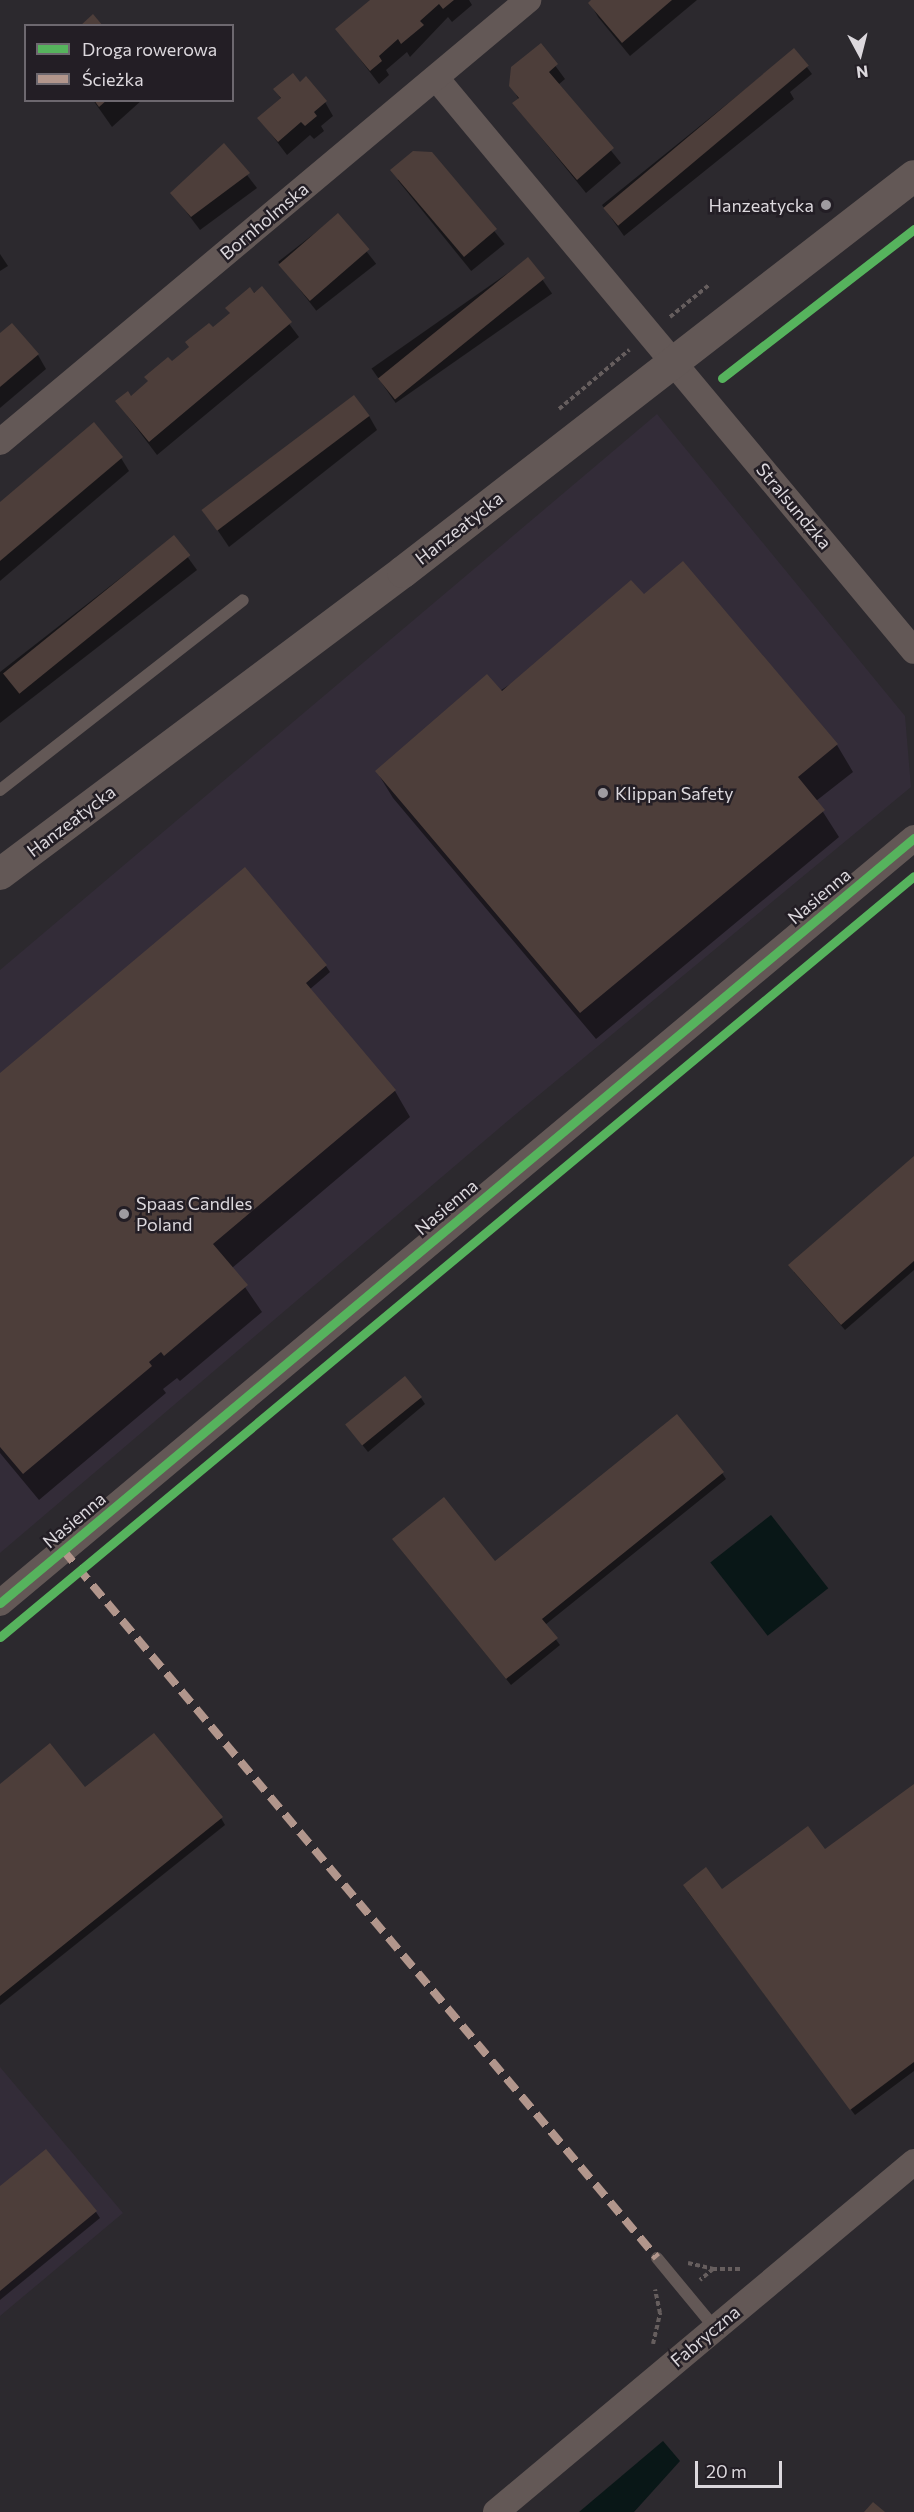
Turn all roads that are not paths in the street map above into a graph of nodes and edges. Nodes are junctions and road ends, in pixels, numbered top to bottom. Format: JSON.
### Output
{"nodes":[{"id":1,"x":528,"y":0,"type":"edge"},
{"id":2,"x":436,"y":78,"type":"junction"},
{"id":3,"x":914,"y":176,"type":"edge"},
{"id":4,"x":670,"y":364,"type":"junction"},
{"id":5,"x":0,"y":442,"type":"edge"},
{"id":6,"x":243,"y":600,"type":"dead end"},
{"id":7,"x":914,"y":651,"type":"edge"},
{"id":8,"x":0,"y":790,"type":"edge"},
{"id":9,"x":914,"y":838,"type":"edge"},
{"id":10,"x":0,"y":874,"type":"edge"},
{"id":11,"x":0,"y":1603,"type":"edge"},
{"id":12,"x":914,"y":2162,"type":"edge"},
{"id":13,"x":657,"y":2258,"type":"dead end"},
{"id":14,"x":715,"y":2328,"type":"junction"},
{"id":15,"x":496,"y":2512,"type":"edge"}],
"edges":[{"from":1,"to":2,"type":"street","name":"Bornholmska"},
{"from":2,"to":4,"type":"street","name":"Stralsundzka"},
{"from":2,"to":5,"type":"street","name":"Bornholmska"},
{"from":3,"to":4,"type":"street","name":"Hanzeatycka"},
{"from":4,"to":7,"type":"street","name":"Stralsundzka"},
{"from":4,"to":10,"type":"street","name":"Hanzeatycka"},
{"from":6,"to":8,"type":"lane"},
{"from":9,"to":11,"type":"street","name":"Nasienna"},
{"from":12,"to":14,"type":"street","name":"Fabryczna"},
{"from":13,"to":14,"type":"lane"},
{"from":14,"to":15,"type":"street","name":"Fabryczna"}]}
